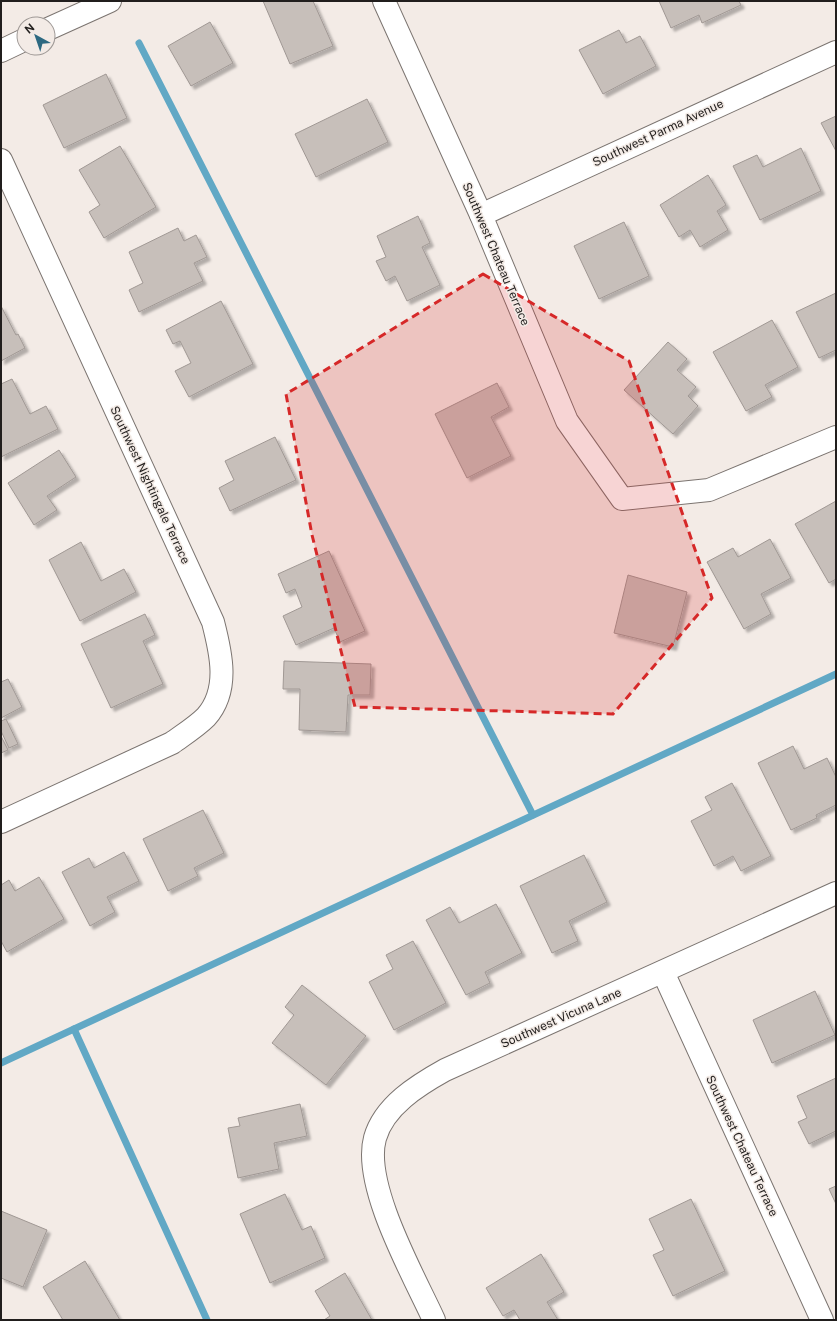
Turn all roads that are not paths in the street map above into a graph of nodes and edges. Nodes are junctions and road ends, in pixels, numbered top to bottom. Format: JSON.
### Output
{"nodes":[{"id":1,"x":110,"y":1,"type":"edge"},
{"id":2,"x":384,"y":1,"type":"edge"},
{"id":3,"x":56,"y":25,"type":"edge"},
{"id":4,"x":16,"y":44,"type":"edge"},
{"id":5,"x":1,"y":51,"type":"edge"},
{"id":6,"x":836,"y":52,"type":"edge"},
{"id":7,"x":1,"y":160,"type":"edge"},
{"id":8,"x":481,"y":215,"type":"junction"},
{"id":9,"x":836,"y":436,"type":"edge"},
{"id":10,"x":1,"y":822,"type":"edge"},
{"id":11,"x":836,"y":893,"type":"edge"},
{"id":12,"x":663,"y":972,"type":"junction"},
{"id":13,"x":434,"y":1320,"type":"edge"},
{"id":14,"x":822,"y":1320,"type":"edge"}],
"edges":[{"from":1,"to":3,"type":"street"},
{"from":2,"to":8,"type":"street","name":"Southwest Chateau Terrace"},
{"from":4,"to":5,"type":"street"},
{"from":6,"to":8,"type":"street","name":"Southwest Parma Avenue"},
{"from":7,"to":10,"type":"street","name":"Southwest Nightingale Terrace"},
{"from":8,"to":9,"type":"street","name":"Southwest Chateau Terrace"},
{"from":11,"to":12,"type":"street","name":"Southwest Vicuna Lane"},
{"from":12,"to":13,"type":"street","name":"Southwest Vicuna Lane"},
{"from":12,"to":14,"type":"street","name":"Southwest Chateau Terrace"}]}
